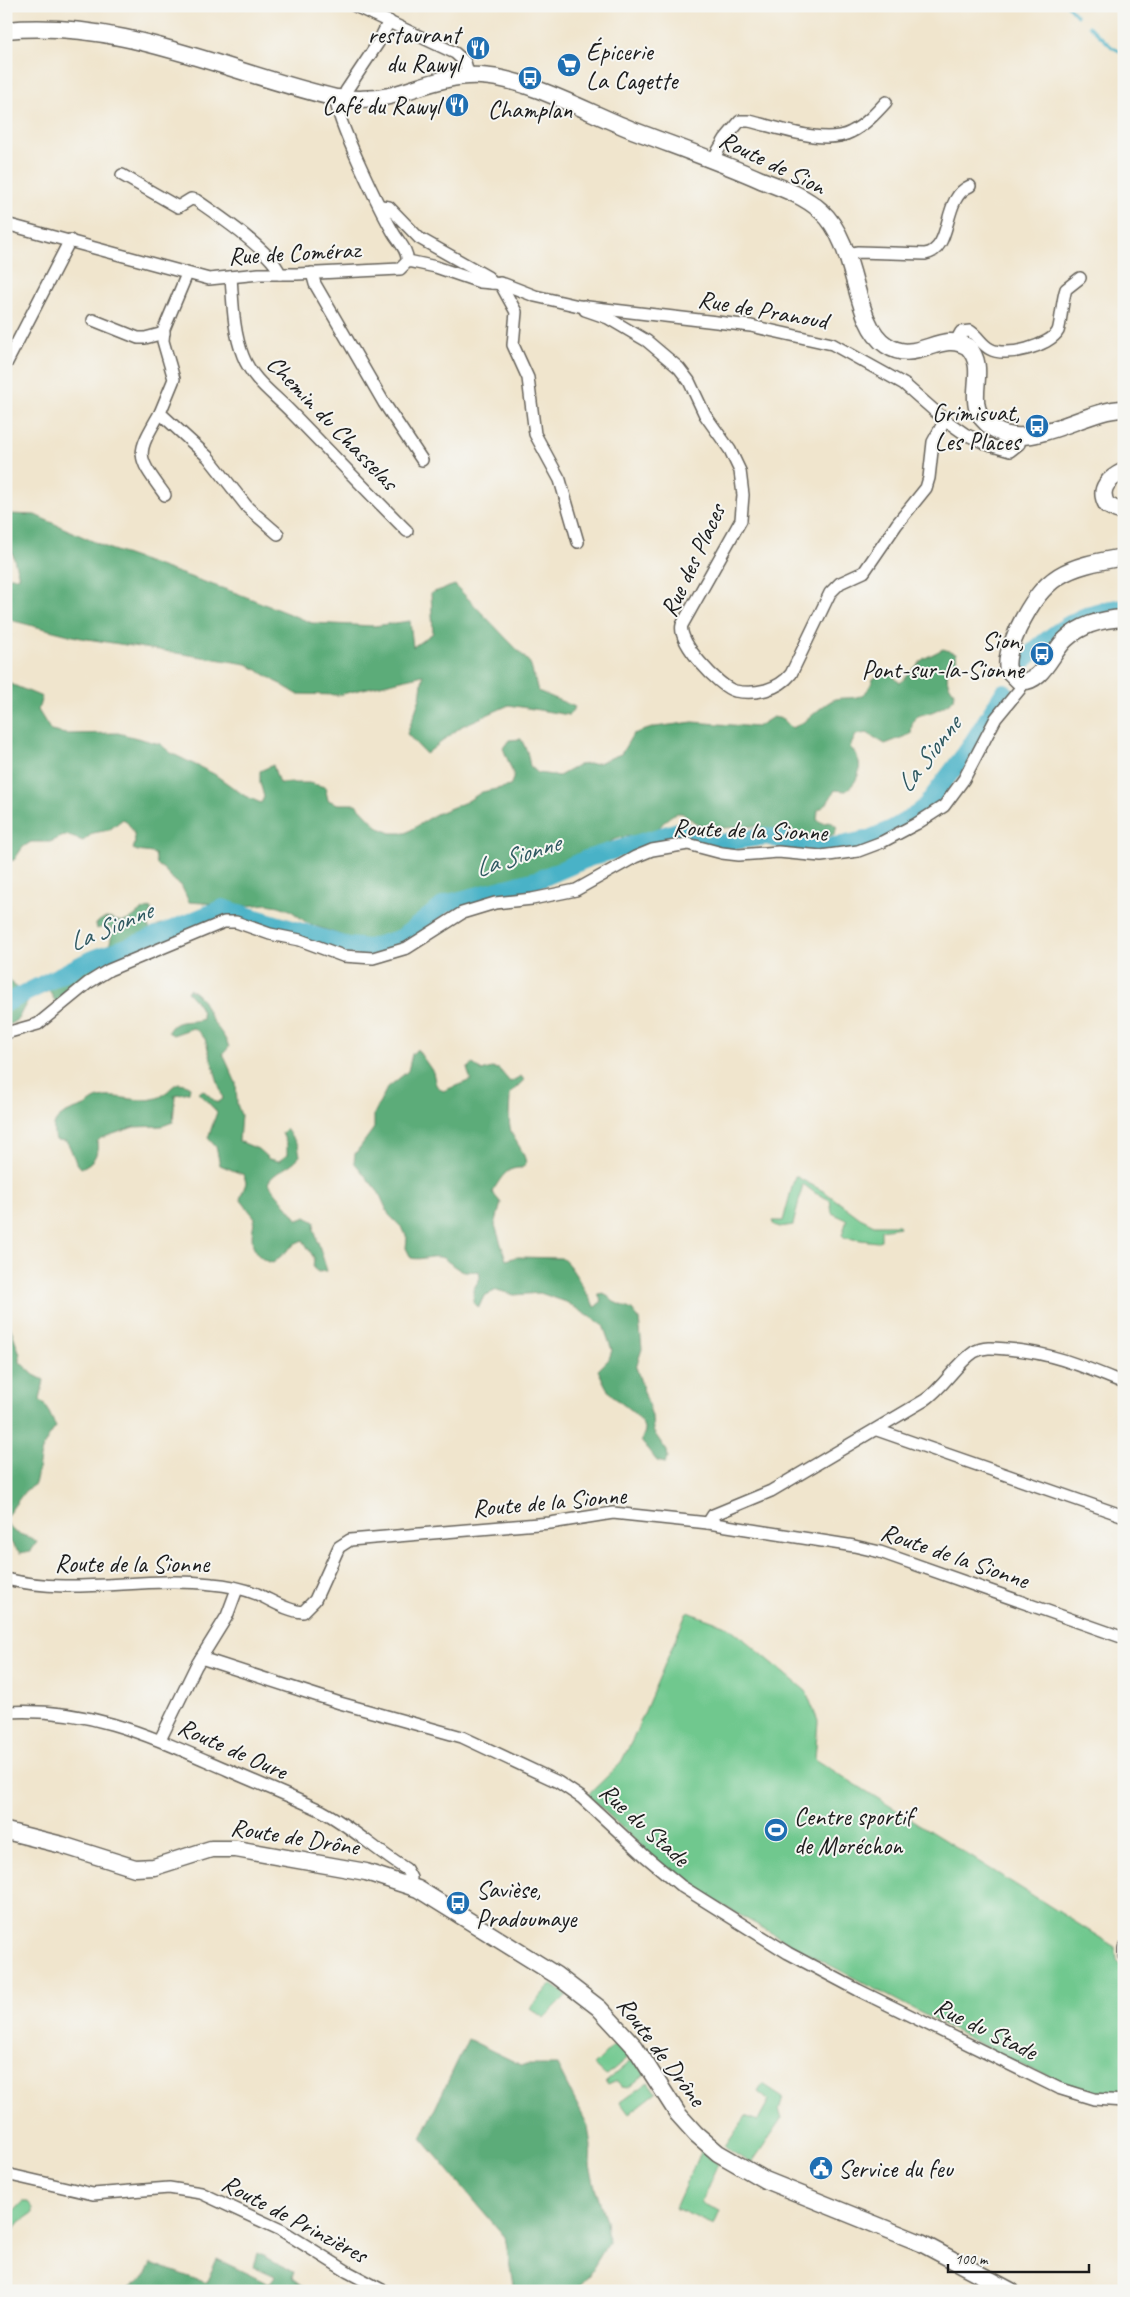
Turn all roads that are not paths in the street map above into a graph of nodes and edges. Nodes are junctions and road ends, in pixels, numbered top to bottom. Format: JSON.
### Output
{"nodes":[{"id":1,"x":355,"y":6,"type":"edge"},
{"id":2,"x":389,"y":21,"type":"junction"},
{"id":3,"x":6,"y":30,"type":"edge"},
{"id":4,"x":470,"y":76,"type":"junction"},
{"id":5,"x":340,"y":98,"type":"junction"},
{"id":6,"x":886,"y":102,"type":"dead end"},
{"id":7,"x":713,"y":159,"type":"junction"},
{"id":8,"x":122,"y":175,"type":"dead end"},
{"id":9,"x":970,"y":186,"type":"dead end"},
{"id":10,"x":381,"y":206,"type":"junction"},
{"id":11,"x":6,"y":224,"type":"edge"},
{"id":12,"x":70,"y":240,"type":"junction"},
{"id":13,"x":847,"y":254,"type":"junction"},
{"id":14,"x":408,"y":261,"type":"junction"},
{"id":15,"x":312,"y":273,"type":"junction"},
{"id":16,"x":187,"y":274,"type":"junction"},
{"id":17,"x":280,"y":274,"type":"junction"},
{"id":18,"x":231,"y":277,"type":"junction"},
{"id":19,"x":1080,"y":278,"type":"dead end"},
{"id":20,"x":496,"y":283,"type":"junction"},
{"id":21,"x":584,"y":306,"type":"junction"},
{"id":22,"x":93,"y":320,"type":"dead end"},
{"id":23,"x":164,"y":333,"type":"junction"},
{"id":24,"x":956,"y":341,"type":"junction"},
{"id":25,"x":6,"y":364,"type":"edge"},
{"id":26,"x":1124,"y":409,"type":"edge"},
{"id":27,"x":160,"y":413,"type":"junction"},
{"id":28,"x":945,"y":420,"type":"junction"},
{"id":29,"x":1020,"y":436,"type":"junction"},
{"id":30,"x":422,"y":460,"type":"dead end"},
{"id":31,"x":1124,"y":471,"type":"edge"},
{"id":32,"x":165,"y":495,"type":"dead end"},
{"id":33,"x":1124,"y":510,"type":"edge"},
{"id":34,"x":407,"y":531,"type":"dead end"},
{"id":35,"x":278,"y":534,"type":"dead end"},
{"id":36,"x":578,"y":542,"type":"dead end"},
{"id":37,"x":1124,"y":556,"type":"edge"},
{"id":38,"x":1124,"y":618,"type":"edge"},
{"id":39,"x":1021,"y":682,"type":"junction"},
{"id":40,"x":6,"y":1033,"type":"edge"},
{"id":41,"x":1124,"y":1383,"type":"edge"},
{"id":42,"x":877,"y":1430,"type":"junction"},
{"id":43,"x":1124,"y":1516,"type":"edge"},
{"id":44,"x":708,"y":1523,"type":"junction"},
{"id":45,"x":6,"y":1579,"type":"edge"},
{"id":46,"x":237,"y":1589,"type":"junction"},
{"id":47,"x":1124,"y":1638,"type":"edge"},
{"id":48,"x":201,"y":1658,"type":"junction"},
{"id":49,"x":6,"y":1712,"type":"edge"},
{"id":50,"x":160,"y":1740,"type":"junction"},
{"id":51,"x":6,"y":1831,"type":"edge"},
{"id":52,"x":410,"y":1886,"type":"junction"},
{"id":53,"x":1124,"y":1948,"type":"edge"},
{"id":54,"x":1124,"y":1956,"type":"edge"},
{"id":55,"x":1124,"y":2101,"type":"edge"},
{"id":56,"x":6,"y":2174,"type":"edge"},
{"id":57,"x":384,"y":2291,"type":"edge"},
{"id":58,"x":1011,"y":2291,"type":"edge"}],
"edges":[{"from":1,"to":2,"type":"street"},
{"from":2,"to":4,"type":"street"},
{"from":2,"to":5,"type":"street"},
{"from":3,"to":5,"type":"street","name":"Route de Sion"},
{"from":4,"to":5,"type":"street","name":"Route de Sion"},
{"from":4,"to":7,"type":"street","name":"Route de Sion"},
{"from":5,"to":10,"type":"street","name":"Rue de Coméraz"},
{"from":6,"to":7,"type":"street"},
{"from":7,"to":13,"type":"street","name":"Route de Sion"},
{"from":8,"to":17,"type":"street"},
{"from":9,"to":13,"type":"street"},
{"from":10,"to":14,"type":"street","name":"Rue de Coméraz"},
{"from":10,"to":20,"type":"street","name":"Rue de Pranoud"},
{"from":11,"to":12,"type":"street","name":"Rue de Coméraz"},
{"from":12,"to":16,"type":"street","name":"Rue de Coméraz"},
{"from":12,"to":25,"type":"street"},
{"from":13,"to":24,"type":"street","name":"Route de Sion"},
{"from":14,"to":15,"type":"street","name":"Rue de Coméraz"},
{"from":14,"to":20,"type":"street","name":"Rue de Pranoud"},
{"from":15,"to":17,"type":"street","name":"Rue de Coméraz"},
{"from":15,"to":30,"type":"street"},
{"from":16,"to":18,"type":"street","name":"Rue de Coméraz"},
{"from":16,"to":23,"type":"street"},
{"from":17,"to":18,"type":"street","name":"Rue de Coméraz"},
{"from":18,"to":34,"type":"street","name":"Chemin du Chasselas"},
{"from":19,"to":24,"type":"street"},
{"from":20,"to":21,"type":"street","name":"Rue de Pranoud"},
{"from":20,"to":36,"type":"street"},
{"from":21,"to":28,"type":"street","name":"Rue de Pranoud"},
{"from":21,"to":28,"type":"street","name":"Rue des Places"},
{"from":22,"to":23,"type":"street"},
{"from":23,"to":27,"type":"street"},
{"from":24,"to":29,"type":"street"},
{"from":26,"to":29,"type":"street"},
{"from":27,"to":32,"type":"street"},
{"from":27,"to":35,"type":"street"},
{"from":28,"to":29,"type":"street","name":"Rue de Pranoud"},
{"from":31,"to":33,"type":"street"},
{"from":37,"to":39,"type":"street"},
{"from":38,"to":39,"type":"street"},
{"from":39,"to":40,"type":"street","name":"Route de la Sionne"},
{"from":41,"to":42,"type":"street"},
{"from":42,"to":43,"type":"street"},
{"from":42,"to":44,"type":"street"},
{"from":44,"to":46,"type":"street","name":"Route de la Sionne"},
{"from":44,"to":47,"type":"street","name":"Route de la Sionne"},
{"from":45,"to":46,"type":"street","name":"Route de la Sionne"},
{"from":46,"to":48,"type":"street"},
{"from":48,"to":50,"type":"street"},
{"from":48,"to":55,"type":"street","name":"Rue du Stade"},
{"from":49,"to":50,"type":"street","name":"Route de Oure"},
{"from":50,"to":52,"type":"street","name":"Route de Oure"},
{"from":51,"to":52,"type":"street","name":"Route de Drône"},
{"from":52,"to":58,"type":"street","name":"Route de Drône"},
{"from":53,"to":54,"type":"street"},
{"from":56,"to":57,"type":"street","name":"Route de Prinzières"}]}
